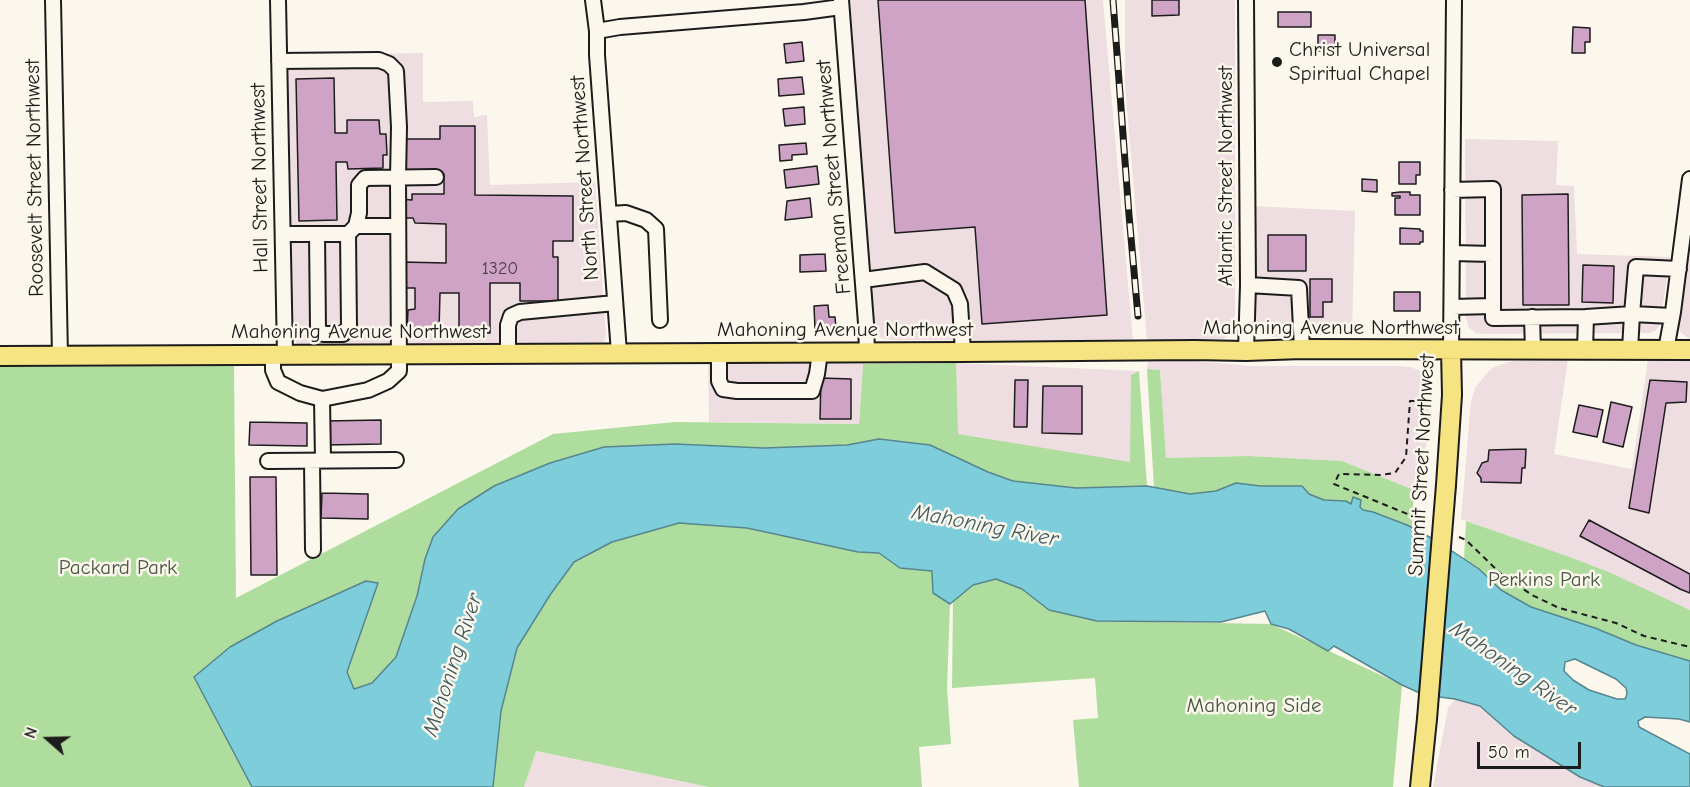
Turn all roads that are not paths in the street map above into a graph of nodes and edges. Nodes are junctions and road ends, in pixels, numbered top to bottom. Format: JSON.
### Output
{"nodes":[{"id":1,"x":53,"y":0,"type":"edge"},
{"id":2,"x":278,"y":0,"type":"edge"},
{"id":3,"x":593,"y":0,"type":"edge"},
{"id":4,"x":1246,"y":0,"type":"edge"},
{"id":5,"x":1454,"y":0,"type":"edge"},
{"id":6,"x":841,"y":4,"type":"edge"},
{"id":7,"x":597,"y":31,"type":"junction"},
{"id":8,"x":279,"y":61,"type":"junction"},
{"id":9,"x":436,"y":177,"type":"dead end"},
{"id":10,"x":398,"y":178,"type":"junction"},
{"id":11,"x":1690,"y":179,"type":"edge"},
{"id":12,"x":1452,"y":190,"type":"junction"},
{"id":13,"x":609,"y":214,"type":"junction"},
{"id":14,"x":398,"y":226,"type":"junction"},
{"id":15,"x":352,"y":230,"type":"junction"},
{"id":16,"x":1687,"y":233,"type":"edge"},
{"id":17,"x":283,"y":234,"type":"junction"},
{"id":18,"x":318,"y":234,"type":"junction"},
{"id":19,"x":1452,"y":253,"type":"junction"},
{"id":20,"x":1493,"y":254,"type":"junction"},
{"id":21,"x":1679,"y":269,"type":"junction"},
{"id":22,"x":863,"y":280,"type":"junction"},
{"id":23,"x":1248,"y":285,"type":"junction"},
{"id":24,"x":615,"y":303,"type":"junction"},
{"id":25,"x":1493,"y":306,"type":"junction"},
{"id":26,"x":1452,"y":307,"type":"junction"},
{"id":27,"x":1632,"y":314,"type":"junction"},
{"id":28,"x":1672,"y":316,"type":"junction"},
{"id":29,"x":1532,"y":317,"type":"junction"},
{"id":30,"x":1586,"y":317,"type":"junction"},
{"id":31,"x":660,"y":320,"type":"dead end"},
{"id":32,"x":332,"y":334,"type":"junction"},
{"id":33,"x":1302,"y":349,"type":"junction"},
{"id":34,"x":1451,"y":350,"type":"junction"},
{"id":35,"x":1585,"y":350,"type":"junction"},
{"id":36,"x":1630,"y":350,"type":"junction"},
{"id":37,"x":1666,"y":350,"type":"junction"},
{"id":38,"x":1690,"y":350,"type":"edge"},
{"id":39,"x":1246,"y":351,"type":"junction"},
{"id":40,"x":1533,"y":351,"type":"junction"},
{"id":41,"x":719,"y":352,"type":"junction"},
{"id":42,"x":820,"y":352,"type":"junction"},
{"id":43,"x":867,"y":352,"type":"junction"},
{"id":44,"x":963,"y":352,"type":"junction"},
{"id":45,"x":508,"y":353,"type":"junction"},
{"id":46,"x":619,"y":353,"type":"junction"},
{"id":47,"x":279,"y":354,"type":"junction"},
{"id":48,"x":333,"y":354,"type":"junction"},
{"id":49,"x":400,"y":354,"type":"junction"},
{"id":50,"x":0,"y":356,"type":"edge"},
{"id":51,"x":60,"y":356,"type":"junction"},
{"id":52,"x":322,"y":399,"type":"junction"},
{"id":53,"x":396,"y":460,"type":"dead end"},
{"id":54,"x":268,"y":461,"type":"dead end"},
{"id":55,"x":318,"y":461,"type":"junction"},
{"id":56,"x":313,"y":550,"type":"dead end"},
{"id":57,"x":1420,"y":787,"type":"edge"}],
"edges":[{"from":1,"to":51,"type":"street","name":"Roosevelt Street Northwest"},
{"from":2,"to":8,"type":"street","name":"Hall Street Northwest"},
{"from":3,"to":7,"type":"street","name":"North Street Northwest"},
{"from":4,"to":23,"type":"street","name":"Atlantic Street Northwest"},
{"from":5,"to":12,"type":"street","name":"Summit Street Northwest"},
{"from":6,"to":7,"type":"street"},
{"from":6,"to":22,"type":"street","name":"Freeman Street Northwest"},
{"from":7,"to":13,"type":"street","name":"North Street Northwest"},
{"from":8,"to":10,"type":"street"},
{"from":8,"to":17,"type":"street","name":"Hall Street Northwest"},
{"from":9,"to":10,"type":"street"},
{"from":10,"to":14,"type":"street"},
{"from":10,"to":15,"type":"street"},
{"from":11,"to":16,"type":"street"},
{"from":12,"to":19,"type":"street","name":"Summit Street Northwest"},
{"from":12,"to":20,"type":"street"},
{"from":13,"to":24,"type":"street","name":"North Street Northwest"},
{"from":13,"to":31,"type":"street"},
{"from":14,"to":15,"type":"street"},
{"from":14,"to":49,"type":"street"},
{"from":15,"to":18,"type":"street"},
{"from":15,"to":32,"type":"street"},
{"from":16,"to":21,"type":"street"},
{"from":17,"to":18,"type":"street"},
{"from":17,"to":47,"type":"street","name":"Hall Street Northwest"},
{"from":18,"to":32,"type":"street"},
{"from":19,"to":20,"type":"street"},
{"from":19,"to":26,"type":"street","name":"Summit Street Northwest"},
{"from":20,"to":25,"type":"street"},
{"from":21,"to":27,"type":"street"},
{"from":21,"to":28,"type":"street"},
{"from":22,"to":43,"type":"street","name":"Freeman Street Northwest"},
{"from":22,"to":44,"type":"street"},
{"from":23,"to":33,"type":"street"},
{"from":23,"to":39,"type":"street","name":"Atlantic Street Northwest"},
{"from":24,"to":45,"type":"street"},
{"from":24,"to":46,"type":"street","name":"North Street Northwest"},
{"from":25,"to":26,"type":"street"},
{"from":25,"to":29,"type":"street"},
{"from":26,"to":34,"type":"street","name":"Summit Street Northwest"},
{"from":27,"to":28,"type":"street"},
{"from":27,"to":30,"type":"street"},
{"from":27,"to":36,"type":"street"},
{"from":28,"to":37,"type":"street"},
{"from":29,"to":30,"type":"street"},
{"from":29,"to":40,"type":"street"},
{"from":30,"to":35,"type":"street"},
{"from":32,"to":48,"type":"street"},
{"from":33,"to":34,"type":"main road","name":"Mahoning Avenue Northwest"},
{"from":33,"to":39,"type":"main road","name":"Mahoning Avenue Northwest"},
{"from":34,"to":40,"type":"main road","name":"Mahoning Avenue Northwest"},
{"from":34,"to":57,"type":"main road","name":"Summit Street Northwest","bridge":true},
{"from":35,"to":36,"type":"main road","name":"Mahoning Avenue Northwest"},
{"from":35,"to":40,"type":"main road","name":"Mahoning Avenue Northwest"},
{"from":36,"to":37,"type":"main road","name":"Mahoning Avenue Northwest"},
{"from":37,"to":38,"type":"main road","name":"Mahoning Avenue Northwest"},
{"from":39,"to":44,"type":"main road","name":"Mahoning Avenue Northwest"},
{"from":41,"to":42,"type":"main road","name":"Mahoning Avenue Northwest"},
{"from":41,"to":42,"type":"street"},
{"from":41,"to":46,"type":"main road","name":"Mahoning Avenue Northwest"},
{"from":42,"to":43,"type":"main road","name":"Mahoning Avenue Northwest"},
{"from":43,"to":44,"type":"main road","name":"Mahoning Avenue Northwest"},
{"from":45,"to":46,"type":"main road","name":"Mahoning Avenue Northwest"},
{"from":45,"to":49,"type":"main road","name":"Mahoning Avenue Northwest"},
{"from":47,"to":48,"type":"main road","name":"Mahoning Avenue Northwest"},
{"from":47,"to":51,"type":"main road","name":"Mahoning Avenue Northwest"},
{"from":47,"to":52,"type":"street","name":"Hall Street Northwest"},
{"from":48,"to":49,"type":"main road","name":"Mahoning Avenue Northwest"},
{"from":49,"to":52,"type":"street"},
{"from":50,"to":51,"type":"main road","name":"Mahoning Avenue Northwest"},
{"from":52,"to":55,"type":"street"},
{"from":53,"to":55,"type":"street"},
{"from":54,"to":55,"type":"street"},
{"from":55,"to":56,"type":"street"}]}
